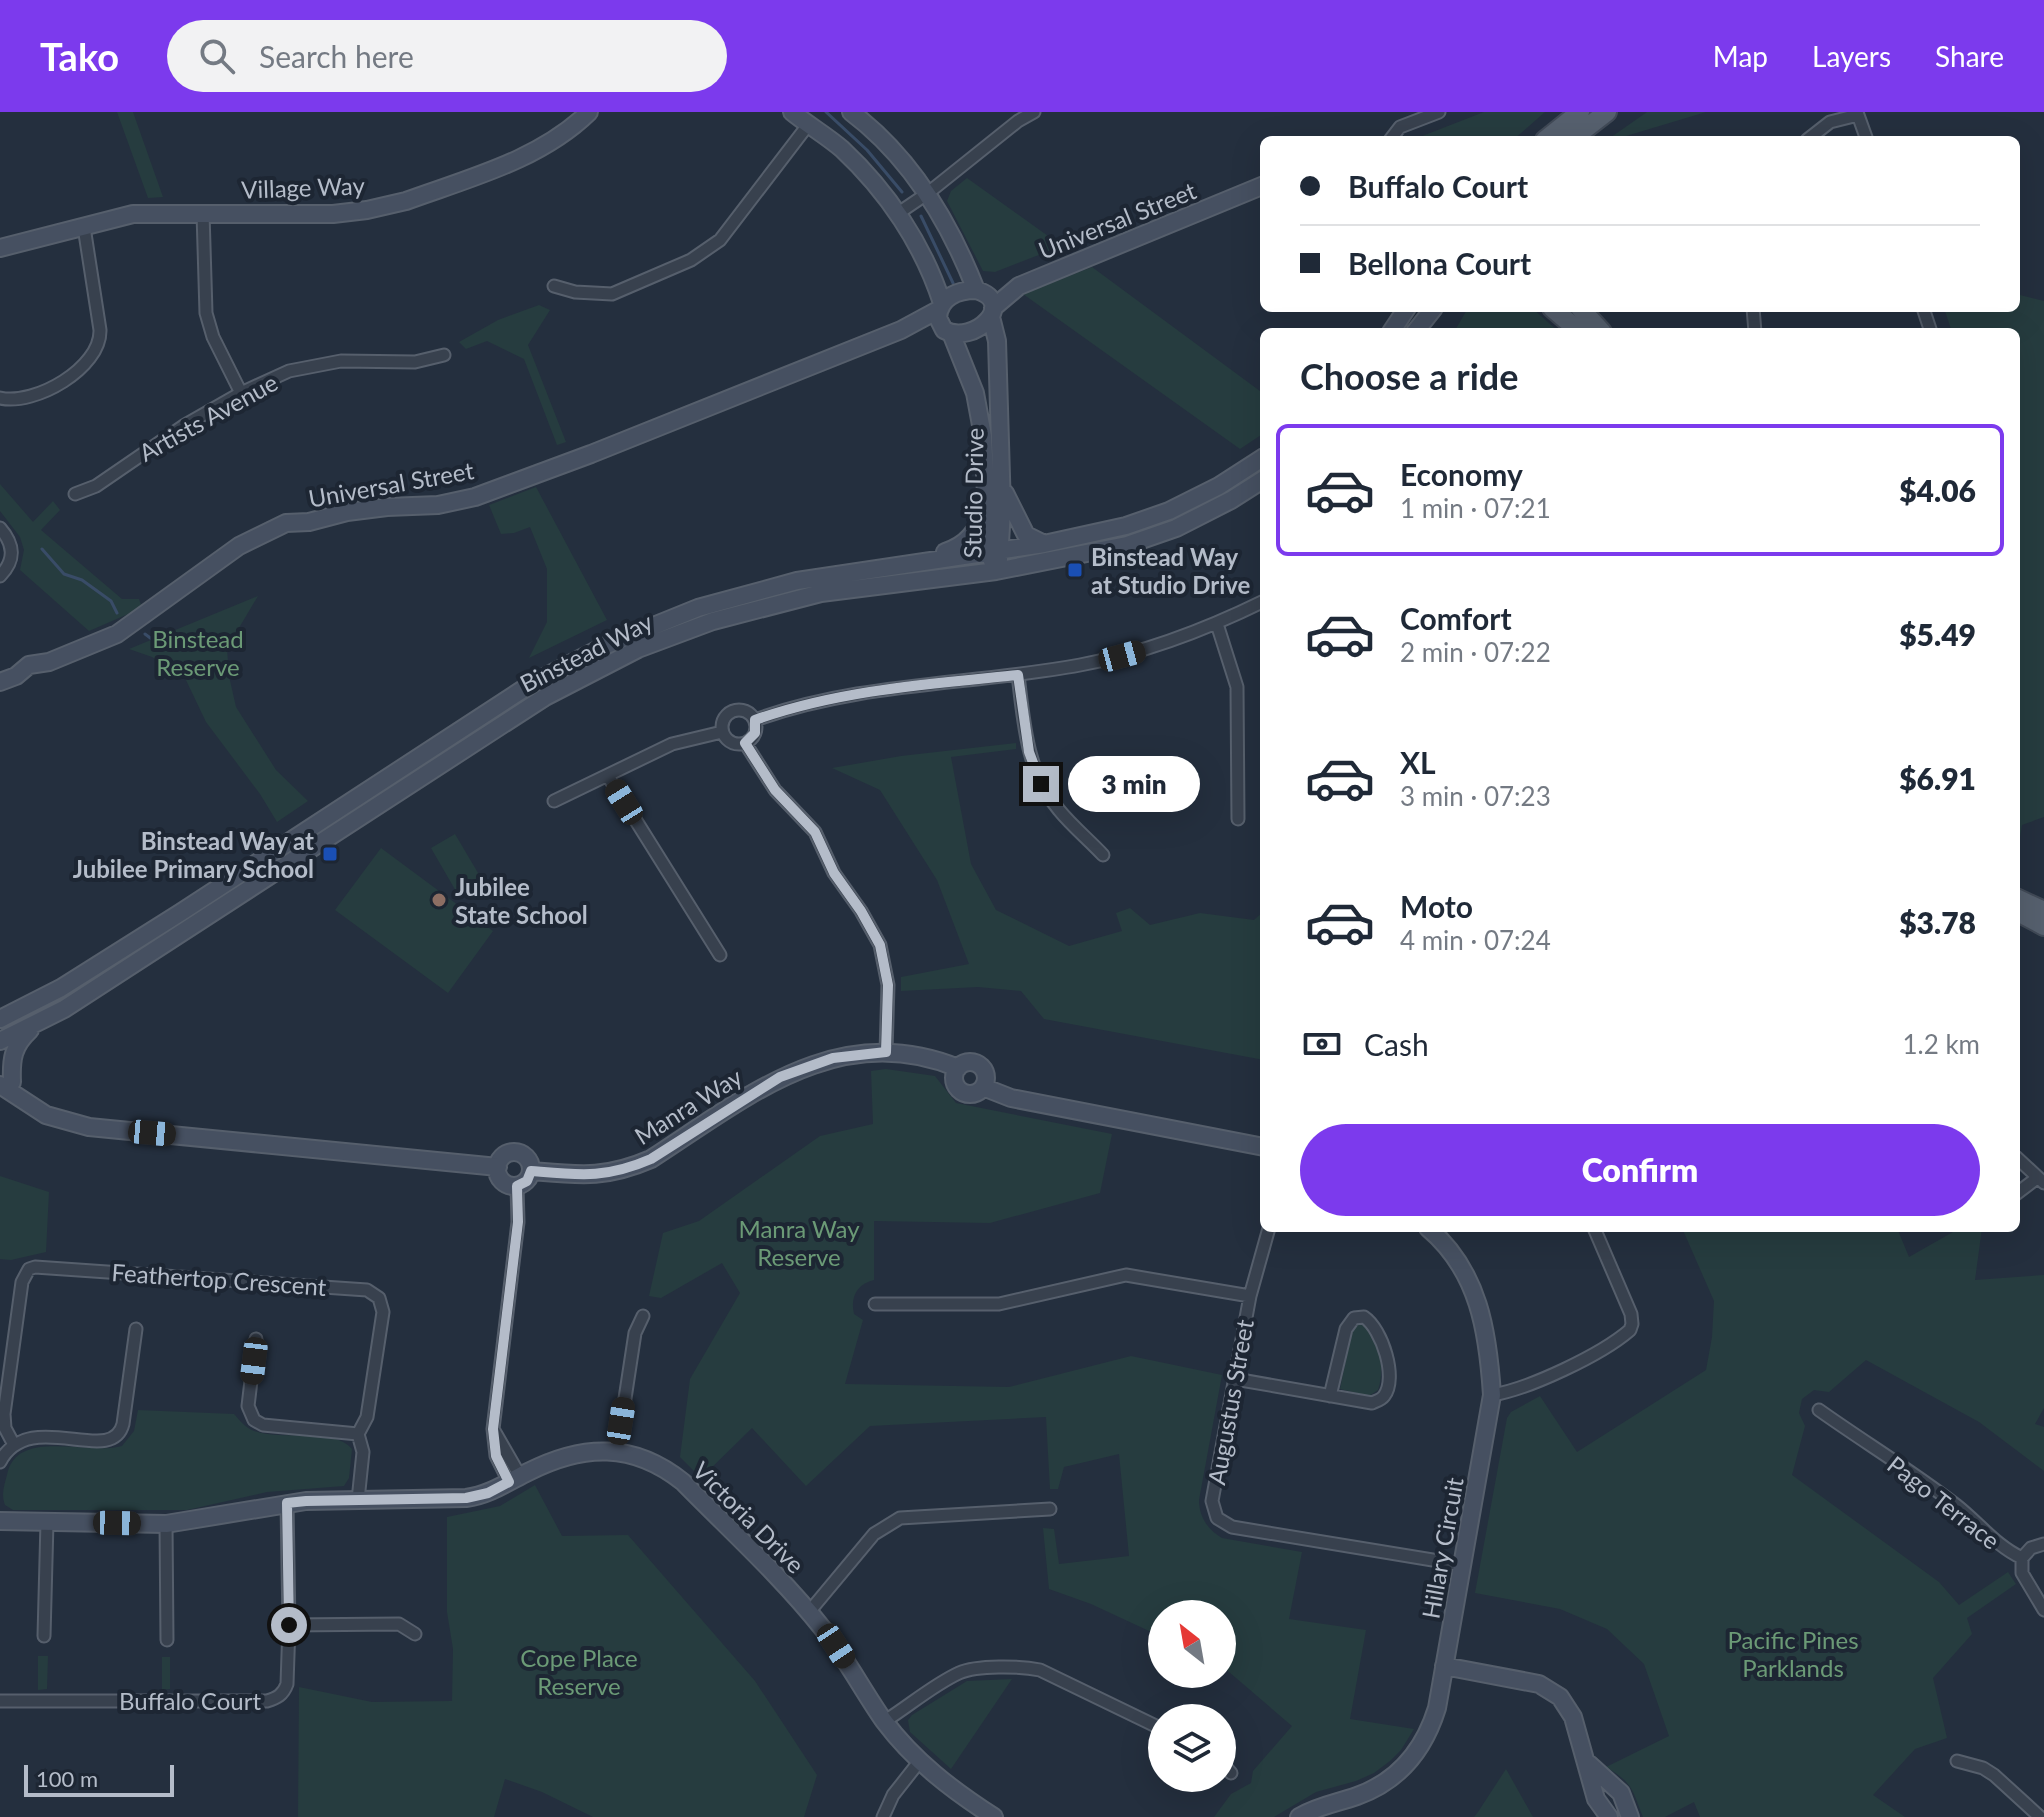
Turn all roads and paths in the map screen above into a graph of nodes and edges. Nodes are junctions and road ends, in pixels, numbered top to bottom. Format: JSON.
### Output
{"nodes":[{"id":1,"x":589,"y":112,"type":"edge"},
{"id":2,"x":792,"y":112,"type":"edge"},
{"id":3,"x":851,"y":112,"type":"edge"},
{"id":4,"x":1034,"y":112,"type":"edge"},
{"id":5,"x":1439,"y":112,"type":"edge"},
{"id":6,"x":1580,"y":112,"type":"edge"},
{"id":7,"x":1607,"y":112,"type":"edge"},
{"id":8,"x":1015,"y":117,"type":"edge"},
{"id":9,"x":808,"y":125,"type":"junction"},
{"id":10,"x":1393,"y":136,"type":"edge"},
{"id":11,"x":1550,"y":136,"type":"edge"},
{"id":12,"x":1576,"y":136,"type":"edge"},
{"id":13,"x":1812,"y":136,"type":"edge"},
{"id":14,"x":1866,"y":136,"type":"edge"},
{"id":15,"x":1260,"y":187,"type":"edge"},
{"id":16,"x":928,"y":193,"type":"junction"},
{"id":17,"x":203,"y":213,"type":"junction"},
{"id":18,"x":897,"y":214,"type":"junction"},
{"id":19,"x":84,"y":227,"type":"junction"},
{"id":20,"x":0,"y":248,"type":"edge"},
{"id":21,"x":554,"y":286,"type":"dead end"},
{"id":22,"x":976,"y":290,"type":"junction"},
{"id":23,"x":940,"y":306,"type":"junction"},
{"id":24,"x":1431,"y":312,"type":"edge"},
{"id":25,"x":1557,"y":312,"type":"edge"},
{"id":26,"x":1584,"y":312,"type":"edge"},
{"id":27,"x":992,"y":313,"type":"junction"},
{"id":28,"x":1418,"y":328,"type":"edge"},
{"id":29,"x":1575,"y":328,"type":"edge"},
{"id":30,"x":1598,"y":328,"type":"edge"},
{"id":31,"x":901,"y":330,"type":"junction"},
{"id":32,"x":948,"y":331,"type":"junction"},
{"id":33,"x":444,"y":355,"type":"dead end"},
{"id":34,"x":241,"y":393,"type":"junction"},
{"id":35,"x":0,"y":398,"type":"edge"},
{"id":36,"x":1260,"y":460,"type":"edge"},
{"id":37,"x":1260,"y":482,"type":"edge"},
{"id":38,"x":1001,"y":484,"type":"junction"},
{"id":39,"x":75,"y":494,"type":"dead end"},
{"id":40,"x":987,"y":507,"type":"junction"},
{"id":41,"x":0,"y":528,"type":"edge"},
{"id":42,"x":1044,"y":544,"type":"junction"},
{"id":43,"x":995,"y":551,"type":"junction"},
{"id":44,"x":917,"y":561,"type":"junction"},
{"id":45,"x":996,"y":571,"type":"junction"},
{"id":46,"x":0,"y":576,"type":"edge"},
{"id":47,"x":1260,"y":603,"type":"edge"},
{"id":48,"x":1217,"y":624,"type":"junction"},
{"id":49,"x":1018,"y":675,"type":"junction"},
{"id":50,"x":0,"y":682,"type":"edge"},
{"id":51,"x":755,"y":720,"type":"junction"},
{"id":52,"x":722,"y":732,"type":"junction"},
{"id":53,"x":745,"y":743,"type":"junction"},
{"id":54,"x":608,"y":776,"type":"junction"},
{"id":55,"x":554,"y":801,"type":"dead end"},
{"id":56,"x":1238,"y":819,"type":"dead end"},
{"id":57,"x":1103,"y":855,"type":"dead end"},
{"id":58,"x":2020,"y":900,"type":"edge"},
{"id":59,"x":2044,"y":911,"type":"edge"},
{"id":60,"x":2020,"y":913,"type":"edge"},
{"id":61,"x":2044,"y":926,"type":"edge"},
{"id":62,"x":720,"y":955,"type":"dead end"},
{"id":63,"x":25,"y":1007,"type":"junction"},
{"id":64,"x":0,"y":1012,"type":"edge"},
{"id":65,"x":0,"y":1019,"type":"edge"},
{"id":66,"x":37,"y":1023,"type":"junction"},
{"id":67,"x":0,"y":1041,"type":"edge"},
{"id":68,"x":886,"y":1052,"type":"junction"},
{"id":69,"x":3,"y":1083,"type":"edge"},
{"id":70,"x":1260,"y":1146,"type":"edge"},
{"id":71,"x":2020,"y":1161,"type":"edge"},
{"id":72,"x":498,"y":1167,"type":"junction"},
{"id":73,"x":531,"y":1171,"type":"junction"},
{"id":74,"x":2040,"y":1181,"type":"edge"},
{"id":75,"x":517,"y":1186,"type":"junction"},
{"id":76,"x":2020,"y":1192,"type":"edge"},
{"id":77,"x":1268,"y":1232,"type":"edge"},
{"id":78,"x":1433,"y":1232,"type":"edge"},
{"id":79,"x":1596,"y":1232,"type":"edge"},
{"id":80,"x":1250,"y":1296,"type":"junction"},
{"id":81,"x":875,"y":1304,"type":"dead end"},
{"id":82,"x":643,"y":1316,"type":"dead end"},
{"id":83,"x":136,"y":1329,"type":"dead end"},
{"id":84,"x":256,"y":1339,"type":"dead end"},
{"id":85,"x":1235,"y":1379,"type":"junction"},
{"id":86,"x":1492,"y":1395,"type":"junction"},
{"id":87,"x":1330,"y":1396,"type":"junction"},
{"id":88,"x":1819,"y":1410,"type":"dead end"},
{"id":89,"x":358,"y":1434,"type":"junction"},
{"id":90,"x":13,"y":1443,"type":"junction"},
{"id":91,"x":617,"y":1451,"type":"junction"},
{"id":92,"x":0,"y":1462,"type":"edge"},
{"id":93,"x":515,"y":1479,"type":"junction"},
{"id":94,"x":358,"y":1500,"type":"junction"},
{"id":95,"x":287,"y":1503,"type":"junction"},
{"id":96,"x":1050,"y":1509,"type":"dead end"},
{"id":97,"x":0,"y":1521,"type":"edge"},
{"id":98,"x":47,"y":1522,"type":"junction"},
{"id":99,"x":166,"y":1524,"type":"junction"},
{"id":100,"x":2044,"y":1544,"type":"edge"},
{"id":101,"x":2022,"y":1558,"type":"junction"},
{"id":102,"x":1463,"y":1565,"type":"junction"},
{"id":103,"x":2044,"y":1610,"type":"edge"},
{"id":104,"x":809,"y":1612,"type":"junction"},
{"id":105,"x":289,"y":1625,"type":"junction"},
{"id":106,"x":415,"y":1634,"type":"dead end"},
{"id":107,"x":44,"y":1636,"type":"dead end"},
{"id":108,"x":167,"y":1640,"type":"dead end"},
{"id":109,"x":1444,"y":1666,"type":"junction"},
{"id":110,"x":0,"y":1701,"type":"edge"},
{"id":111,"x":885,"y":1721,"type":"junction"},
{"id":112,"x":1148,"y":1722,"type":"edge"},
{"id":113,"x":1957,"y":1761,"type":"dead end"},
{"id":114,"x":919,"y":1762,"type":"junction"},
{"id":115,"x":1588,"y":1763,"type":"junction"},
{"id":116,"x":1623,"y":1797,"type":"junction"},
{"id":117,"x":1606,"y":1813,"type":"edge"},
{"id":118,"x":883,"y":1817,"type":"edge"},
{"id":119,"x":994,"y":1817,"type":"edge"},
{"id":120,"x":1299,"y":1817,"type":"edge"},
{"id":121,"x":1630,"y":1817,"type":"edge"},
{"id":122,"x":2040,"y":1817,"type":"edge"}],
"edges":[{"from":1,"to":17,"type":"street","name":"Village Way"},
{"from":2,"to":9,"type":"street"},
{"from":3,"to":16,"type":"street"},
{"from":4,"to":8,"type":"street"},
{"from":5,"to":10,"type":"street"},
{"from":6,"to":11,"type":"main road"},
{"from":7,"to":12,"type":"main road"},
{"from":8,"to":16,"type":"street"},
{"from":9,"to":18,"type":"street"},
{"from":9,"to":21,"type":"street"},
{"from":13,"to":14,"type":"street"},
{"from":15,"to":27,"type":"street","name":"Universal Street"},
{"from":16,"to":18,"type":"street"},
{"from":16,"to":22,"type":"street"},
{"from":17,"to":19,"type":"street","name":"Village Way"},
{"from":17,"to":34,"type":"street"},
{"from":18,"to":23,"type":"street"},
{"from":19,"to":20,"type":"street","name":"Village Way"},
{"from":19,"to":35,"type":"street"},
{"from":22,"to":23,"type":"street"},
{"from":22,"to":27,"type":"street"},
{"from":23,"to":31,"type":"street","name":"Universal Street"},
{"from":23,"to":32,"type":"street"},
{"from":24,"to":28,"type":"street"},
{"from":25,"to":29,"type":"main road"},
{"from":26,"to":30,"type":"main road"},
{"from":27,"to":32,"type":"street"},
{"from":27,"to":38,"type":"street","name":"Studio Drive"},
{"from":31,"to":32,"type":"street","name":"Universal Street"},
{"from":31,"to":50,"type":"street","name":"Universal Street"},
{"from":32,"to":40,"type":"street","name":"Studio Drive"},
{"from":33,"to":34,"type":"street","name":"Artists Avenue"},
{"from":34,"to":39,"type":"street","name":"Artists Avenue"},
{"from":36,"to":42,"type":"street","name":"Binstead Way"},
{"from":37,"to":45,"type":"street","name":"Binstead Way"},
{"from":38,"to":42,"type":"street"},
{"from":38,"to":43,"type":"street","name":"Studio Drive"},
{"from":40,"to":43,"type":"street","name":"Studio Drive"},
{"from":40,"to":44,"type":"street"},
{"from":41,"to":46,"type":"street"},
{"from":42,"to":43,"type":"street","name":"Binstead Way"},
{"from":43,"to":44,"type":"street","name":"Binstead Way"},
{"from":43,"to":45,"type":"street","name":"Studio Drive"},
{"from":44,"to":63,"type":"street","name":"Binstead Way"},
{"from":45,"to":66,"type":"street","name":"Binstead Way"},
{"from":47,"to":48,"type":"street"},
{"from":48,"to":49,"type":"street"},
{"from":48,"to":56,"type":"street"},
{"from":49,"to":51,"type":"street"},
{"from":49,"to":57,"type":"street"},
{"from":51,"to":52,"type":"street"},
{"from":51,"to":53,"type":"street"},
{"from":52,"to":53,"type":"street"},
{"from":52,"to":54,"type":"street"},
{"from":53,"to":68,"type":"street"},
{"from":54,"to":55,"type":"street"},
{"from":54,"to":62,"type":"street"},
{"from":58,"to":59,"type":"main road"},
{"from":60,"to":61,"type":"main road"},
{"from":63,"to":64,"type":"street"},
{"from":63,"to":65,"type":"street","name":"Binstead Way"},
{"from":66,"to":67,"type":"street","name":"Binstead Way"},
{"from":66,"to":69,"type":"street"},
{"from":68,"to":70,"type":"street","name":"Manra Way"},
{"from":68,"to":73,"type":"street","name":"Manra Way"},
{"from":69,"to":72,"type":"street","name":"Manra Way"},
{"from":71,"to":74,"type":"street"},
{"from":72,"to":73,"type":"street","name":"Manra Way"},
{"from":72,"to":75,"type":"street"},
{"from":73,"to":75,"type":"street"},
{"from":74,"to":76,"type":"street"},
{"from":75,"to":93,"type":"street"},
{"from":77,"to":80,"type":"street","name":"Augustus Street"},
{"from":78,"to":86,"type":"street","name":"Hillary Circuit"},
{"from":79,"to":86,"type":"street"},
{"from":80,"to":81,"type":"street"},
{"from":80,"to":85,"type":"street","name":"Augustus Street"},
{"from":82,"to":91,"type":"street"},
{"from":83,"to":90,"type":"street"},
{"from":84,"to":89,"type":"street"},
{"from":85,"to":87,"type":"street"},
{"from":85,"to":102,"type":"street","name":"Augustus Street"},
{"from":86,"to":102,"type":"street","name":"Hillary Circuit"},
{"from":87,"to":87,"type":"street"},
{"from":88,"to":101,"type":"street","name":"Pago Terrace"},
{"from":89,"to":90,"type":"street","name":"Feathertop Crescent"},
{"from":89,"to":94,"type":"street","name":"Feathertop Crescent"},
{"from":90,"to":92,"type":"street"},
{"from":91,"to":93,"type":"street","name":"Victoria Drive"},
{"from":91,"to":104,"type":"street","name":"Victoria Drive"},
{"from":93,"to":94,"type":"street","name":"Victoria Drive"},
{"from":94,"to":95,"type":"street","name":"Victoria Drive"},
{"from":95,"to":99,"type":"street","name":"Victoria Drive"},
{"from":95,"to":105,"type":"street","name":"Buffalo Court"},
{"from":96,"to":104,"type":"street"},
{"from":97,"to":98,"type":"street","name":"Victoria Drive"},
{"from":98,"to":99,"type":"street","name":"Victoria Drive"},
{"from":98,"to":107,"type":"street"},
{"from":99,"to":108,"type":"street"},
{"from":100,"to":101,"type":"street"},
{"from":101,"to":103,"type":"street","name":"Pago Terrace"},
{"from":102,"to":109,"type":"street","name":"Hillary Circuit"},
{"from":104,"to":111,"type":"street","name":"Victoria Drive"},
{"from":105,"to":106,"type":"street"},
{"from":105,"to":110,"type":"street","name":"Buffalo Court"},
{"from":109,"to":115,"type":"street"},
{"from":109,"to":120,"type":"street","name":"Hillary Circuit"},
{"from":111,"to":112,"type":"street"},
{"from":111,"to":114,"type":"street","name":"Victoria Drive"},
{"from":113,"to":122,"type":"street"},
{"from":114,"to":118,"type":"street"},
{"from":114,"to":119,"type":"street","name":"Victoria Drive"},
{"from":115,"to":116,"type":"street"},
{"from":115,"to":117,"type":"street"},
{"from":116,"to":117,"type":"street"},
{"from":116,"to":121,"type":"street"}]}
